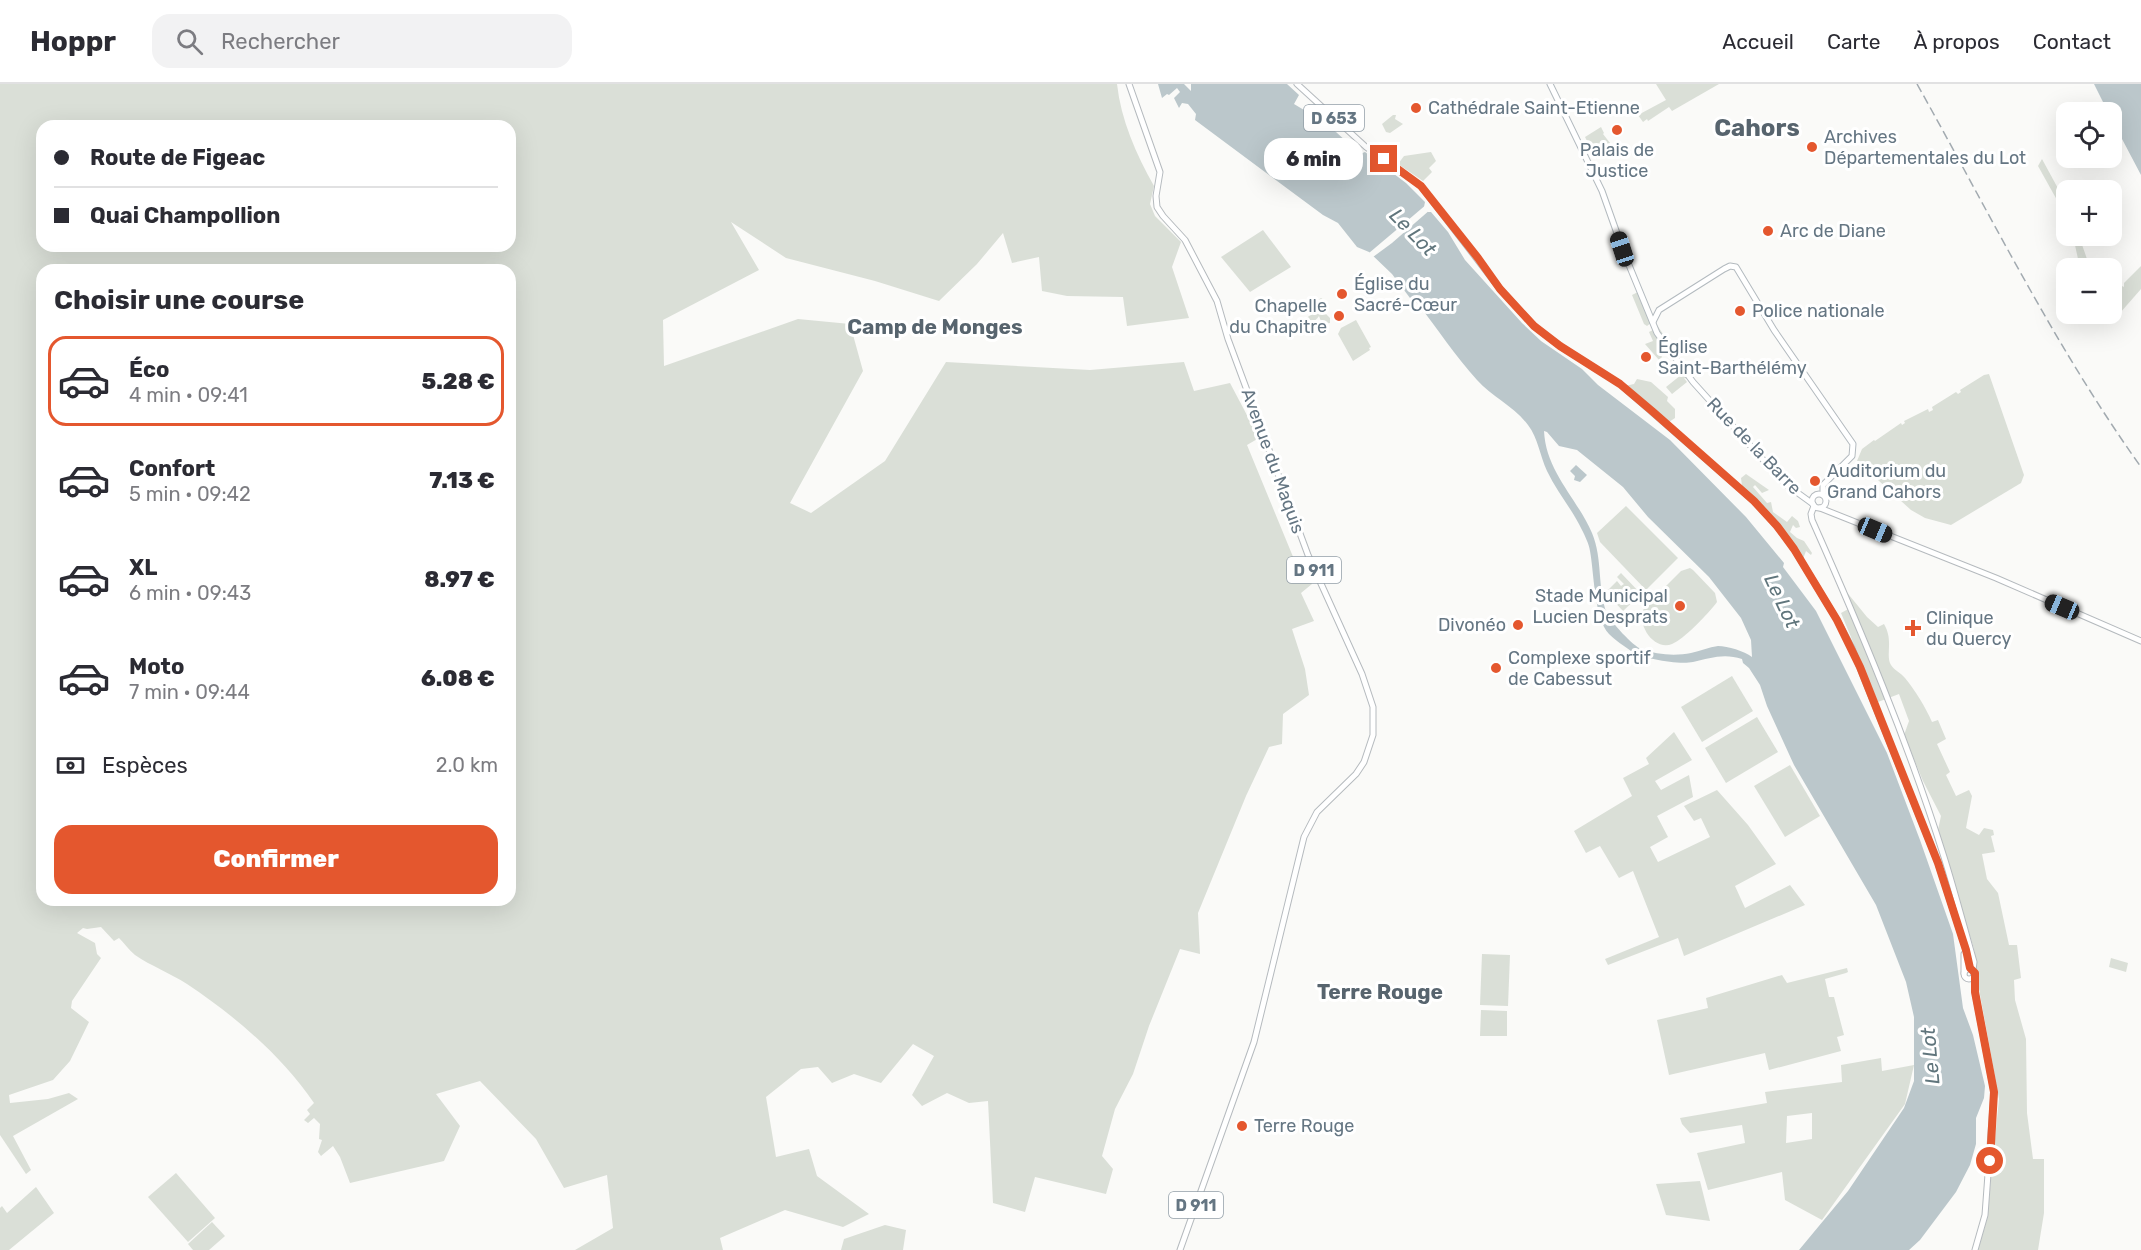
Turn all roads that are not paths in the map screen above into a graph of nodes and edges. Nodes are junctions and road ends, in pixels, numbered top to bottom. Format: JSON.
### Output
{"nodes":[{"id":1,"x":1129,"y":84,"type":"edge"},
{"id":2,"x":1297,"y":84,"type":"edge"},
{"id":3,"x":1550,"y":84,"type":"edge"},
{"id":4,"x":1644,"y":302,"type":"junction"},
{"id":5,"x":1659,"y":310,"type":"junction"},
{"id":6,"x":1652,"y":323,"type":"junction"},
{"id":7,"x":1823,"y":495,"type":"junction"},
{"id":8,"x":1826,"y":503,"type":"junction"},
{"id":9,"x":1816,"y":506,"type":"junction"},
{"id":10,"x":1837,"y":514,"type":"junction"},
{"id":11,"x":2141,"y":641,"type":"edge"},
{"id":12,"x":1970,"y":973,"type":"junction"},
{"id":13,"x":1180,"y":1250,"type":"edge"},
{"id":14,"x":1975,"y":1250,"type":"edge"}],
"edges":[{"from":1,"to":13,"type":"main road","name":"Avenue du Maquis","number":"D 911"},
{"from":2,"to":12,"type":"main road","number":"D 653"},
{"from":3,"to":4,"type":"main road","name":"Rue de la Barre"},
{"from":4,"to":5,"type":"main road"},
{"from":4,"to":6,"type":"main road","name":"Rue de la Barre"},
{"from":5,"to":6,"type":"main road"},
{"from":5,"to":7,"type":"main road"},
{"from":6,"to":9,"type":"main road","name":"Rue de la Barre"},
{"from":7,"to":8,"type":"main road"},
{"from":7,"to":9,"type":"main road"},
{"from":8,"to":9,"type":"main road"},
{"from":8,"to":10,"type":"main road"},
{"from":9,"to":10,"type":"main road","name":"Rue de la Barre"},
{"from":9,"to":12,"type":"main road"},
{"from":10,"to":11,"type":"main road","name":"Rue de la Barre"},
{"from":12,"to":14,"type":"main road","number":"D 653"}]}
